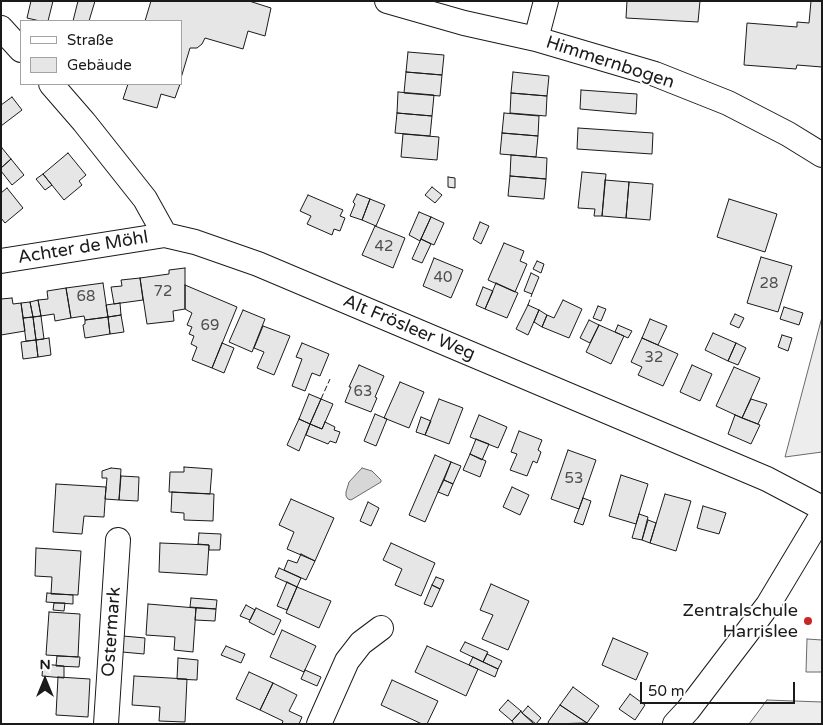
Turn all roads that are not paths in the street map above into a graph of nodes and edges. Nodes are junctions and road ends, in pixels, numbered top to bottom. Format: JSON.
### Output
{"nodes":[{"id":1,"x":387,"y":1,"type":"edge"},
{"id":2,"x":546,"y":1,"type":"edge"},
{"id":3,"x":1,"y":28,"type":"edge"},
{"id":4,"x":536,"y":39,"type":"junction"},
{"id":5,"x":20,"y":49,"type":"edge"},
{"id":6,"x":52,"y":85,"type":"edge"},
{"id":7,"x":822,"y":155,"type":"edge"},
{"id":8,"x":165,"y":235,"type":"junction"},
{"id":9,"x":1,"y":261,"type":"edge"},
{"id":10,"x":822,"y":508,"type":"edge"},
{"id":11,"x":822,"y":515,"type":"edge"},
{"id":12,"x":118,"y":540,"type":"dead end"},
{"id":13,"x":381,"y":628,"type":"dead end"},
{"id":14,"x":106,"y":724,"type":"edge"},
{"id":15,"x":318,"y":724,"type":"edge"},
{"id":16,"x":675,"y":724,"type":"edge"}],
"edges":[{"from":1,"to":4,"type":"street","name":"Himmernbogen"},
{"from":2,"to":4,"type":"street"},
{"from":3,"to":5,"type":"street"},
{"from":4,"to":7,"type":"street","name":"Himmernbogen"},
{"from":6,"to":8,"type":"street"},
{"from":8,"to":9,"type":"street","name":"Achter de Möhl"},
{"from":8,"to":10,"type":"street","name":"Alt Frösleer Weg"},
{"from":11,"to":16,"type":"street"},
{"from":12,"to":14,"type":"street","name":"Ostermark"},
{"from":13,"to":15,"type":"street"}]}
